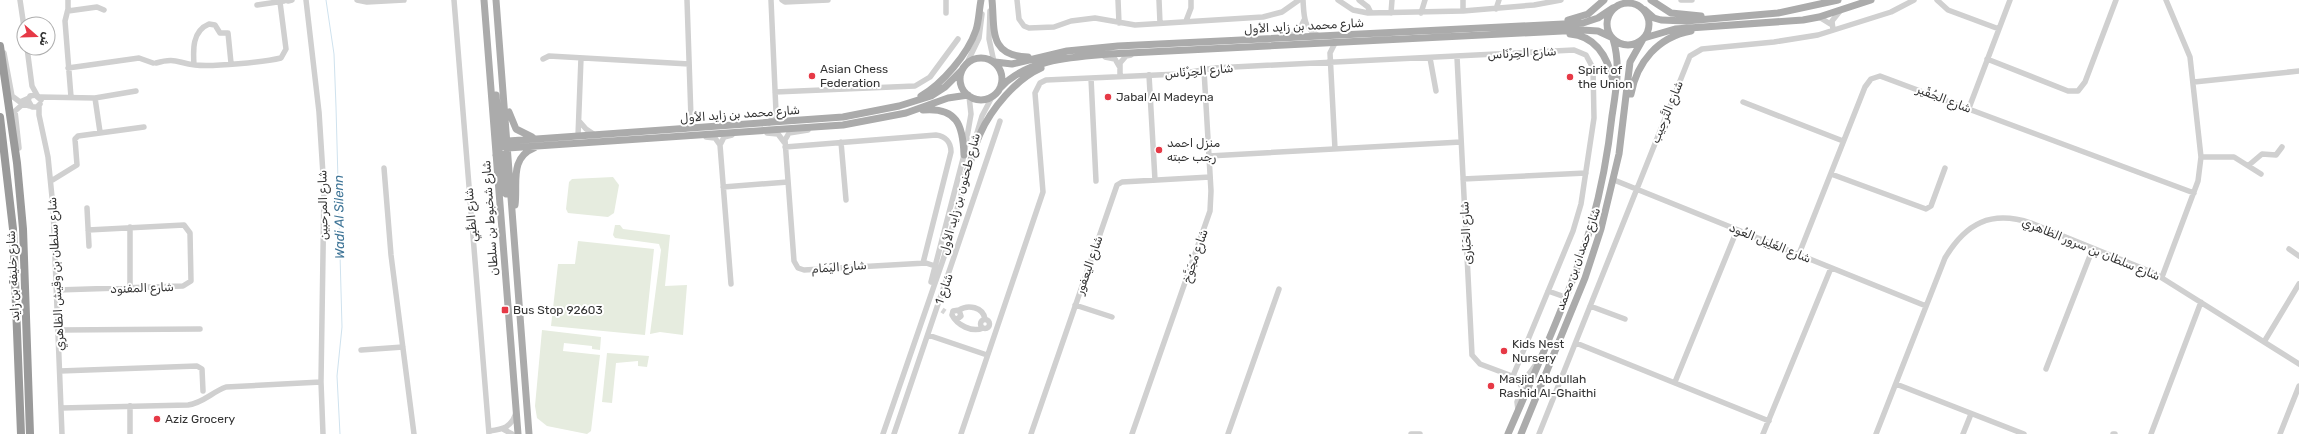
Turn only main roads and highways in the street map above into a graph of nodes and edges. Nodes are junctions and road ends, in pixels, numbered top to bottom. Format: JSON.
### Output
{"nodes":[{"id":1,"x":484,"y":0,"type":"edge"},
{"id":2,"x":496,"y":0,"type":"edge"},
{"id":3,"x":982,"y":0,"type":"edge"},
{"id":4,"x":992,"y":0,"type":"edge"},
{"id":5,"x":1604,"y":0,"type":"edge"},
{"id":6,"x":1638,"y":0,"type":"edge"},
{"id":7,"x":1651,"y":0,"type":"edge"},
{"id":8,"x":1838,"y":0,"type":"edge"},
{"id":9,"x":1871,"y":0,"type":"edge"},
{"id":10,"x":1616,"y":5,"type":"edge"},
{"id":11,"x":1644,"y":10,"type":"junction"},
{"id":12,"x":1727,"y":17,"type":"junction"},
{"id":13,"x":1726,"y":26,"type":"junction"},
{"id":14,"x":1544,"y":29,"type":"junction"},
{"id":15,"x":1612,"y":38,"type":"junction"},
{"id":16,"x":1643,"y":38,"type":"junction"},
{"id":17,"x":0,"y":46,"type":"edge"},
{"id":18,"x":1036,"y":57,"type":"junction"},
{"id":19,"x":1056,"y":61,"type":"junction"},
{"id":20,"x":994,"y":62,"type":"junction"},
{"id":21,"x":962,"y":70,"type":"junction"},
{"id":22,"x":491,"y":84,"type":"junction"},
{"id":23,"x":503,"y":88,"type":"junction"},
{"id":24,"x":1000,"y":88,"type":"junction"},
{"id":25,"x":1616,"y":92,"type":"junction"},
{"id":26,"x":969,"y":95,"type":"junction"},
{"id":27,"x":910,"y":103,"type":"junction"},
{"id":28,"x":915,"y":110,"type":"junction"},
{"id":29,"x":0,"y":117,"type":"edge"},
{"id":30,"x":1623,"y":126,"type":"junction"},
{"id":31,"x":578,"y":136,"type":"junction"},
{"id":32,"x":539,"y":142,"type":"junction"},
{"id":33,"x":508,"y":145,"type":"junction"},
{"id":34,"x":550,"y":145,"type":"junction"},
{"id":35,"x":496,"y":153,"type":"junction"},
{"id":36,"x":964,"y":155,"type":"road end"},
{"id":37,"x":966,"y":175,"type":"road end"},
{"id":38,"x":512,"y":203,"type":"junction"},
{"id":39,"x":512,"y":215,"type":"junction"},
{"id":40,"x":21,"y":434,"type":"edge"},
{"id":41,"x":30,"y":434,"type":"edge"},
{"id":42,"x":518,"y":434,"type":"edge"},
{"id":43,"x":529,"y":434,"type":"edge"},
{"id":44,"x":1508,"y":434,"type":"edge"},
{"id":45,"x":1521,"y":434,"type":"edge"}],
"edges":[{"from":1,"to":22,"type":"main road","name":"شارع شخبوط بن سلطان"},
{"from":2,"to":23,"type":"main road","name":"شارع شخبوط بن سلطان"},
{"from":3,"to":27,"type":"main road"},
{"from":4,"to":18,"type":"main road"},
{"from":5,"to":14,"type":"main road"},
{"from":6,"to":11,"type":"main road"},
{"from":7,"to":12,"type":"main road"},
{"from":8,"to":12,"type":"main road"},
{"from":9,"to":13,"type":"main road"},
{"from":10,"to":11,"type":"main road"},
{"from":10,"to":14,"type":"main road","name":"شارع محمد بن زايد الأول"},
{"from":10,"to":15,"type":"main road"},
{"from":11,"to":12,"type":"main road"},
{"from":11,"to":16,"type":"main road"},
{"from":13,"to":16,"type":"main road"},
{"from":13,"to":30,"type":"main road"},
{"from":14,"to":15,"type":"main road","name":"شارع محمد بن زايد الأول"},
{"from":14,"to":18,"type":"main road","name":"شارع محمد بن زايد الأول"},
{"from":14,"to":19,"type":"main road","name":"شارع محمد بن زايد الأول"},
{"from":14,"to":25,"type":"main road"},
{"from":15,"to":16,"type":"main road"},
{"from":15,"to":25,"type":"main road","name":"شارع حمدان بن محمد"},
{"from":16,"to":30,"type":"main road","name":"شارع حمدان بن محمد"},
{"from":17,"to":41,"type":"highway","name":"شارع خليفة بن زايد"},
{"from":18,"to":20,"type":"main road","name":"شارع محمد بن زايد الأول"},
{"from":19,"to":24,"type":"main road","name":"شارع محمد بن زايد الأول"},
{"from":19,"to":37,"type":"main road"},
{"from":20,"to":21,"type":"main road"},
{"from":20,"to":24,"type":"main road"},
{"from":21,"to":26,"type":"main road"},
{"from":21,"to":27,"type":"main road","name":"شارع محمد بن زايد الأول"},
{"from":22,"to":33,"type":"main road"},
{"from":22,"to":35,"type":"main road","name":"شارع شخبوط بن سلطان"},
{"from":23,"to":32,"type":"main road"},
{"from":23,"to":33,"type":"main road","name":"شارع شخبوط بن سلطان"},
{"from":24,"to":26,"type":"main road"},
{"from":25,"to":44,"type":"main road","name":"شارع حمدان بن محمد"},
{"from":26,"to":28,"type":"main road","name":"شارع محمد بن زايد الأول"},
{"from":27,"to":31,"type":"main road","name":"شارع محمد بن زايد الأول"},
{"from":28,"to":34,"type":"main road","name":"شارع محمد بن زايد الأول"},
{"from":28,"to":36,"type":"main road"},
{"from":29,"to":40,"type":"highway","name":"شارع خليفة بن زايد"},
{"from":30,"to":45,"type":"main road","name":"شارع حمدان بن محمد"},
{"from":31,"to":32,"type":"main road","name":"شارع محمد بن زايد الأول"},
{"from":31,"to":34,"type":"main road"},
{"from":32,"to":33,"type":"main road","name":"شارع محمد بن زايد الأول"},
{"from":32,"to":34,"type":"main road","name":"شارع محمد بن زايد الأول"},
{"from":32,"to":39,"type":"main road"},
{"from":33,"to":35,"type":"main road"},
{"from":33,"to":38,"type":"main road","name":"شارع شخبوط بن سلطان"},
{"from":35,"to":38,"type":"main road"},
{"from":35,"to":42,"type":"main road","name":"شارع شخبوط بن سلطان"},
{"from":38,"to":39,"type":"main road","name":"شارع شخبوط بن سلطان"},
{"from":39,"to":43,"type":"main road","name":"شارع شخبوط بن سلطان"}]}
